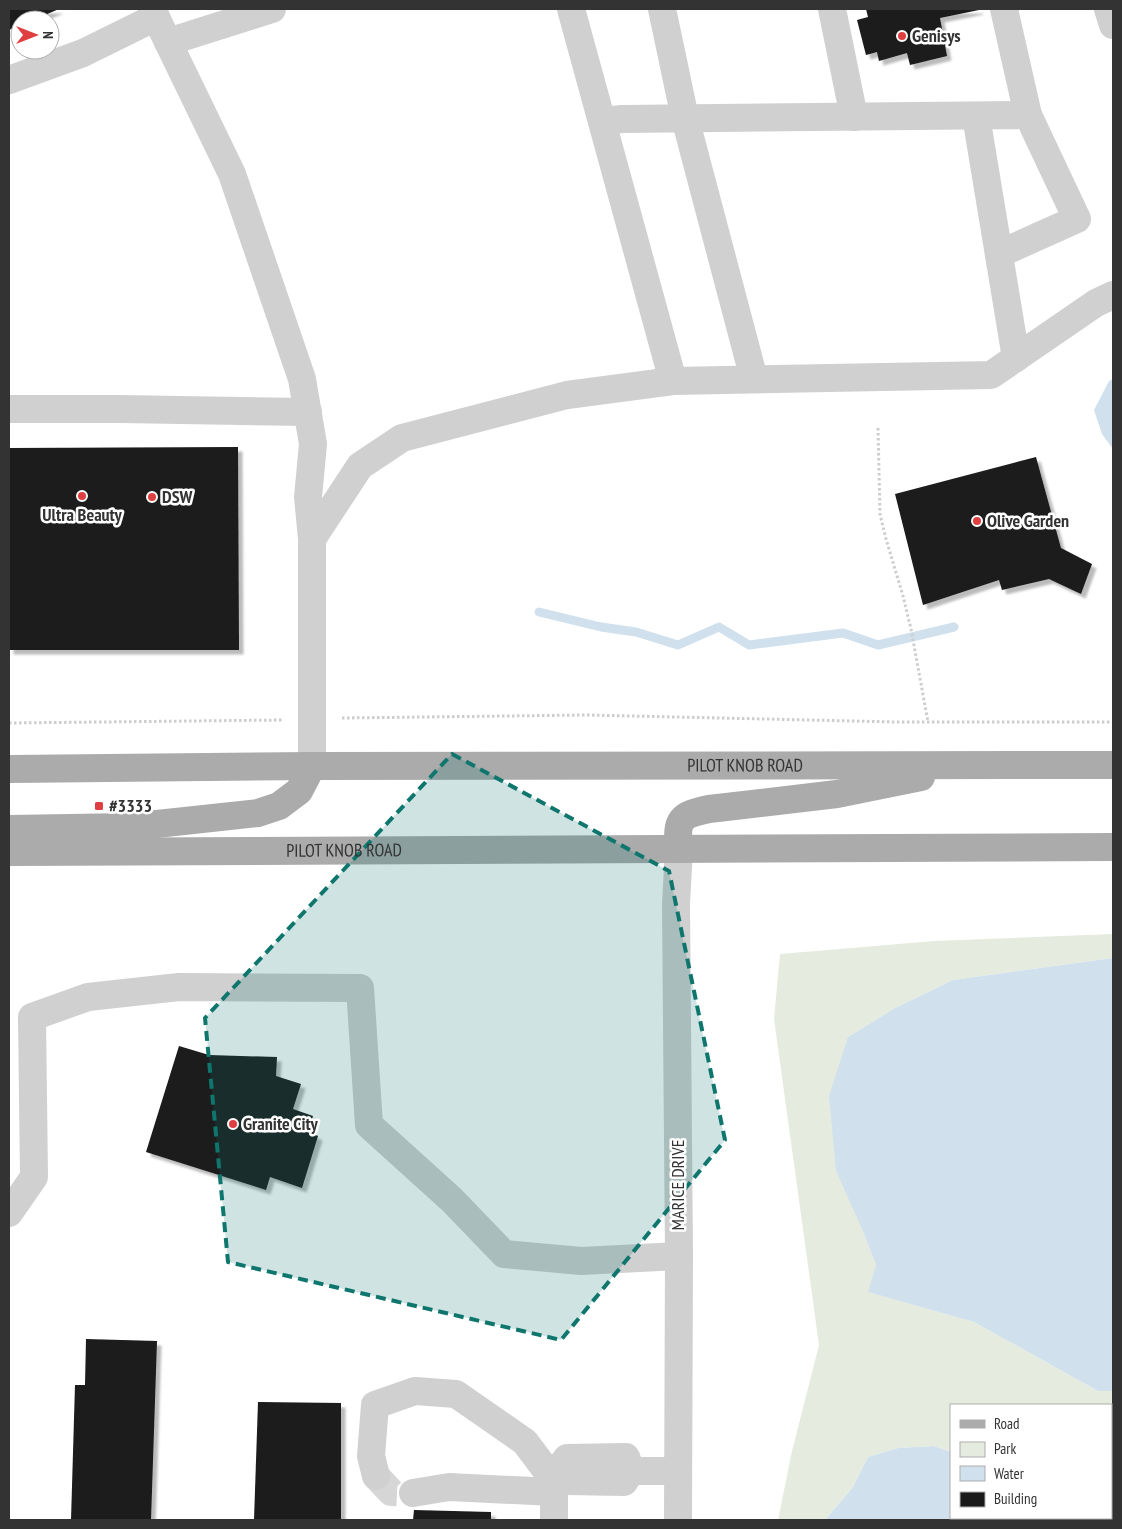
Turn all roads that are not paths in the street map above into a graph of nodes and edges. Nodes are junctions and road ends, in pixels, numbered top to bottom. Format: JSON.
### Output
{"nodes":[{"id":1,"x":272,"y":9,"type":"edge"},
{"id":2,"x":571,"y":9,"type":"edge"},
{"id":3,"x":662,"y":9,"type":"edge"},
{"id":4,"x":832,"y":9,"type":"edge"},
{"id":5,"x":1004,"y":9,"type":"edge"},
{"id":6,"x":1108,"y":9,"type":"edge"},
{"id":7,"x":154,"y":13,"type":"edge"},
{"id":8,"x":1113,"y":26,"type":"edge"},
{"id":9,"x":168,"y":42,"type":"junction"},
{"id":10,"x":9,"y":80,"type":"edge"},
{"id":11,"x":1028,"y":115,"type":"junction"},
{"id":12,"x":976,"y":116,"type":"junction"},
{"id":13,"x":854,"y":117,"type":"junction"},
{"id":14,"x":685,"y":118,"type":"junction"},
{"id":15,"x":602,"y":121,"type":"junction"},
{"id":16,"x":999,"y":254,"type":"junction"},
{"id":17,"x":1113,"y":295,"type":"edge"},
{"id":18,"x":1016,"y":358,"type":"junction"},
{"id":19,"x":754,"y":380,"type":"junction"},
{"id":20,"x":673,"y":381,"type":"junction"},
{"id":21,"x":9,"y":410,"type":"edge"},
{"id":22,"x":308,"y":412,"type":"junction"},
{"id":23,"x":312,"y":538,"type":"junction"},
{"id":24,"x":1113,"y":765,"type":"edge"},
{"id":25,"x":312,"y":766,"type":"junction"},
{"id":26,"x":968,"y":766,"type":"junction"},
{"id":27,"x":9,"y":769,"type":"edge"},
{"id":28,"x":9,"y":829,"type":"edge"},
{"id":29,"x":1113,"y":847,"type":"edge"},
{"id":30,"x":679,"y":849,"type":"junction"},
{"id":31,"x":9,"y":852,"type":"edge"},
{"id":32,"x":9,"y":1213,"type":"edge"},
{"id":33,"x":679,"y":1256,"type":"junction"},
{"id":34,"x":678,"y":1471,"type":"junction"},
{"id":35,"x":376,"y":1476,"type":"tunnel mouth"},
{"id":36,"x":553,"y":1477,"type":"junction"},
{"id":37,"x":413,"y":1493,"type":"tunnel mouth"},
{"id":38,"x":554,"y":1520,"type":"edge"},
{"id":39,"x":678,"y":1520,"type":"edge"}],
"edges":[{"from":1,"to":9,"type":"street"},
{"from":2,"to":15,"type":"street"},
{"from":3,"to":14,"type":"street"},
{"from":4,"to":13,"type":"street"},
{"from":5,"to":11,"type":"street"},
{"from":6,"to":8,"type":"street"},
{"from":7,"to":9,"type":"street"},
{"from":7,"to":10,"type":"street"},
{"from":9,"to":22,"type":"street"},
{"from":11,"to":12,"type":"street"},
{"from":11,"to":16,"type":"street"},
{"from":12,"to":13,"type":"street"},
{"from":12,"to":16,"type":"street"},
{"from":13,"to":14,"type":"street"},
{"from":14,"to":15,"type":"street"},
{"from":14,"to":19,"type":"street"},
{"from":15,"to":20,"type":"street"},
{"from":16,"to":18,"type":"street"},
{"from":17,"to":18,"type":"street"},
{"from":18,"to":19,"type":"street"},
{"from":19,"to":20,"type":"street"},
{"from":20,"to":23,"type":"street"},
{"from":21,"to":22,"type":"street"},
{"from":22,"to":23,"type":"street"},
{"from":23,"to":25,"type":"street"},
{"from":24,"to":26,"type":"main road","name":"PILOT KNOB ROAD"},
{"from":25,"to":26,"type":"main road","name":"PILOT KNOB ROAD"},
{"from":25,"to":27,"type":"main road","name":"PILOT KNOB ROAD"},
{"from":25,"to":28,"type":"main road"},
{"from":26,"to":30,"type":"main road","name":"PILOT KNOB ROAD"},
{"from":29,"to":30,"type":"main road","name":"PILOT KNOB ROAD"},
{"from":30,"to":31,"type":"main road","name":"PILOT KNOB ROAD"},
{"from":30,"to":33,"type":"street","name":"MARICE DRIVE"},
{"from":32,"to":33,"type":"street"},
{"from":33,"to":34,"type":"street","name":"MARICE DRIVE"},
{"from":34,"to":36,"type":"street"},
{"from":34,"to":39,"type":"street","name":"MARICE DRIVE"},
{"from":35,"to":36,"type":"street"},
{"from":36,"to":37,"type":"street"},
{"from":36,"to":38,"type":"street"}]}
